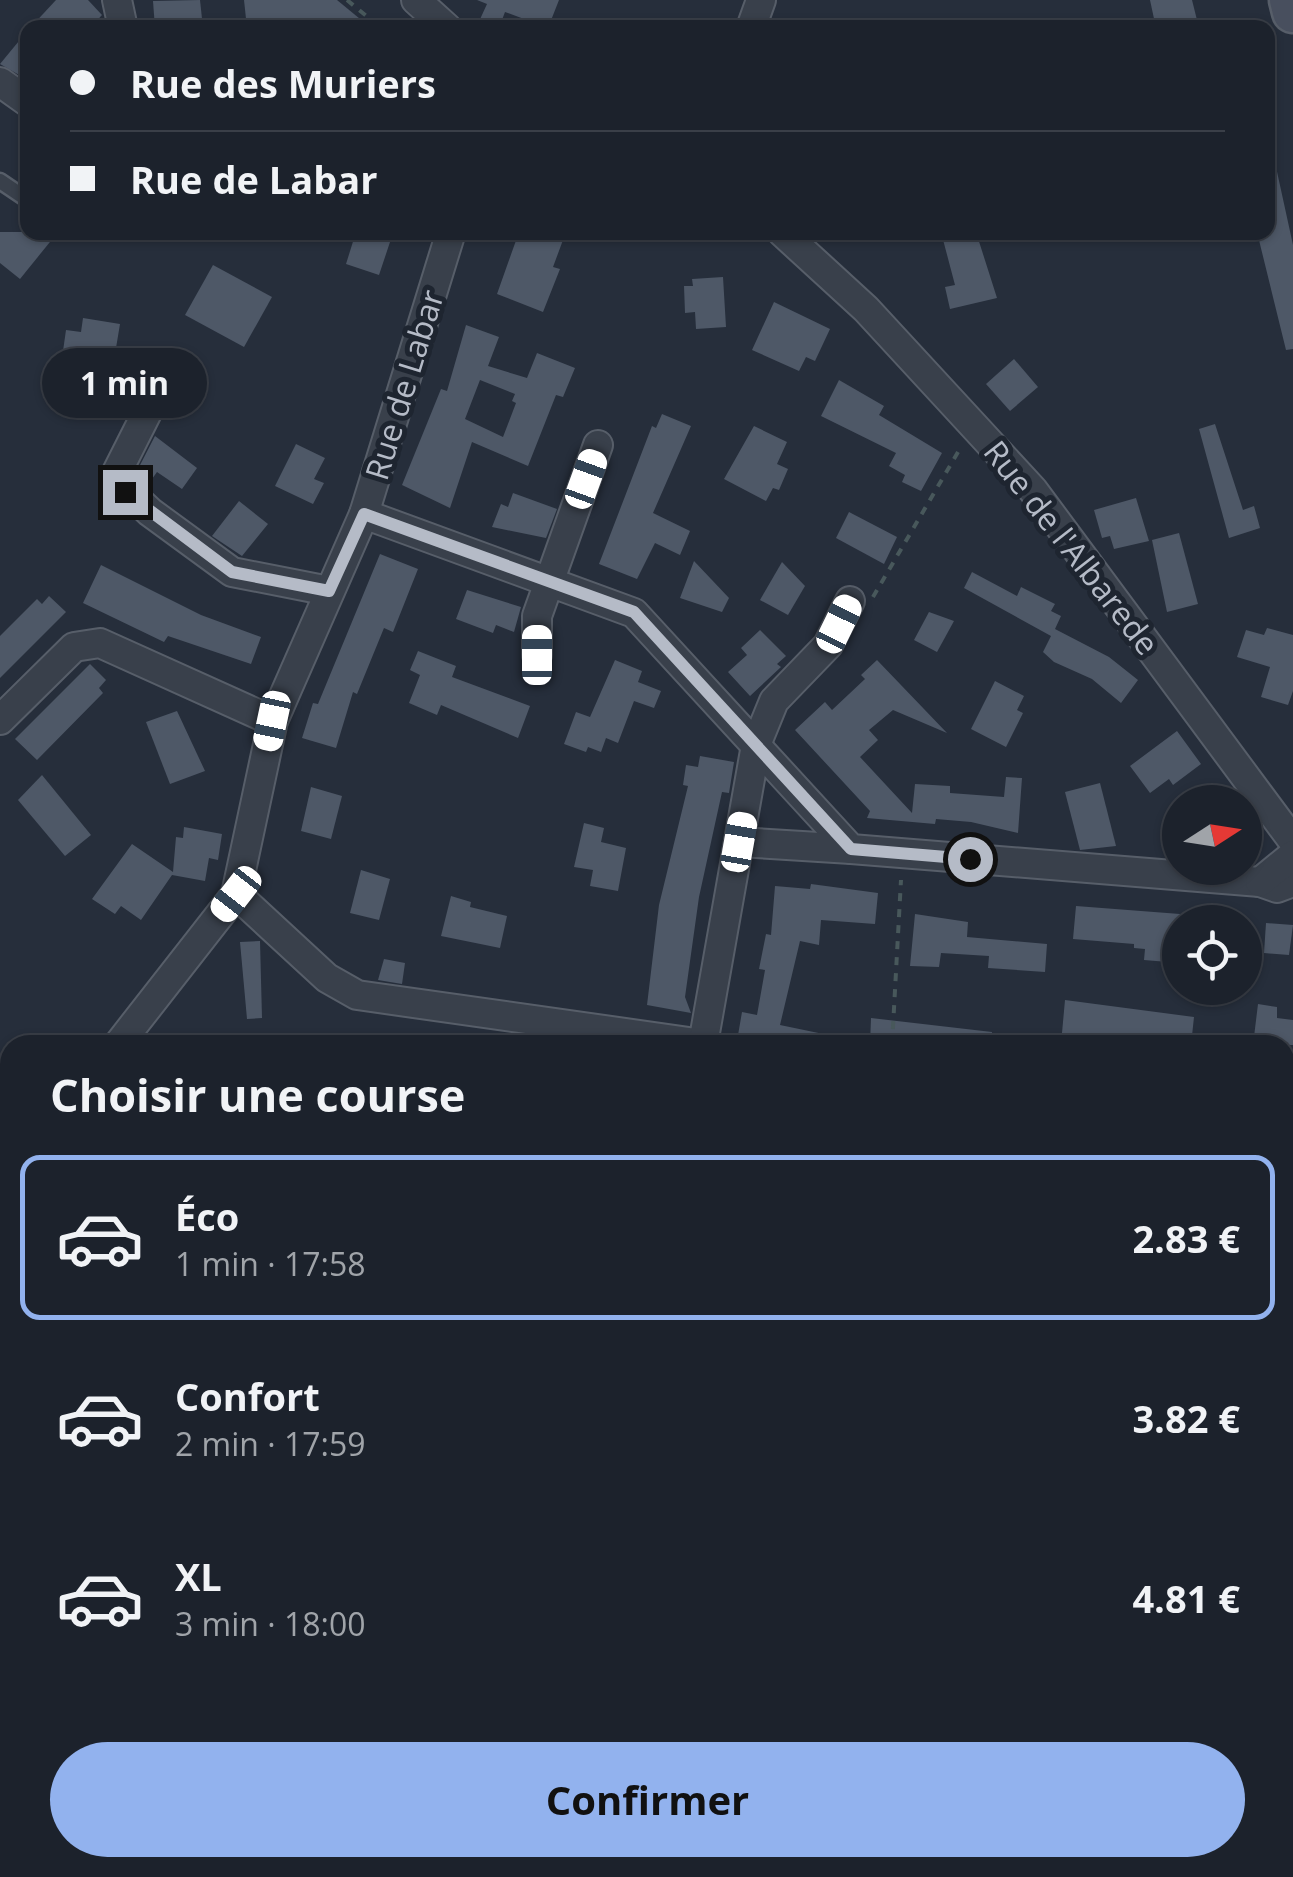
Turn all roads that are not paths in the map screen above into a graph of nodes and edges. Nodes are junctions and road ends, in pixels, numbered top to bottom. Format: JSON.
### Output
{"nodes":[{"id":1,"x":416,"y":0,"type":"edge"},
{"id":2,"x":1290,"y":0,"type":"edge"},
{"id":3,"x":1293,"y":12,"type":"edge"},
{"id":4,"x":438,"y":20,"type":"edge"},
{"id":5,"x":450,"y":240,"type":"edge"},
{"id":6,"x":791,"y":240,"type":"edge"},
{"id":7,"x":170,"y":368,"type":"dead end"},
{"id":8,"x":598,"y":444,"type":"dead end"},
{"id":9,"x":364,"y":514,"type":"junction"},
{"id":10,"x":549,"y":582,"type":"junction"},
{"id":11,"x":329,"y":591,"type":"junction"},
{"id":12,"x":850,"y":601,"type":"road end"},
{"id":13,"x":537,"y":655,"type":"dead end"},
{"id":14,"x":0,"y":720,"type":"edge"},
{"id":15,"x":272,"y":721,"type":"junction"},
{"id":16,"x":756,"y":745,"type":"junction"},
{"id":17,"x":1293,"y":841,"type":"edge"},
{"id":18,"x":739,"y":842,"type":"junction"},
{"id":19,"x":851,"y":849,"type":"junction"},
{"id":20,"x":1293,"y":855,"type":"edge"},
{"id":21,"x":1162,"y":874,"type":"edge"},
{"id":22,"x":1262,"y":880,"type":"edge"},
{"id":23,"x":1293,"y":882,"type":"edge"},
{"id":24,"x":1262,"y":883,"type":"edge"},
{"id":25,"x":236,"y":894,"type":"junction"},
{"id":26,"x":126,"y":1035,"type":"edge"},
{"id":27,"x":639,"y":1035,"type":"edge"},
{"id":28,"x":706,"y":1035,"type":"edge"}],
"edges":[{"from":1,"to":4,"type":"street"},
{"from":2,"to":3,"type":"street"},
{"from":5,"to":9,"type":"street","name":"Rue de Labar"},
{"from":6,"to":17,"type":"street","name":"Rue de l'Albarede"},
{"from":7,"to":11,"type":"street"},
{"from":8,"to":10,"type":"street"},
{"from":9,"to":10,"type":"street"},
{"from":9,"to":11,"type":"street","name":"Rue de Labar"},
{"from":10,"to":13,"type":"street"},
{"from":10,"to":16,"type":"street"},
{"from":11,"to":15,"type":"street","name":"Rue de Labar"},
{"from":12,"to":16,"type":"street"},
{"from":14,"to":15,"type":"street"},
{"from":15,"to":25,"type":"street","name":"Rue de Labar"},
{"from":16,"to":18,"type":"street"},
{"from":16,"to":19,"type":"street"},
{"from":18,"to":19,"type":"street"},
{"from":18,"to":28,"type":"street"},
{"from":19,"to":21,"type":"street"},
{"from":20,"to":22,"type":"street"},
{"from":23,"to":24,"type":"street"},
{"from":25,"to":26,"type":"street","name":"Rue de Labar"},
{"from":25,"to":27,"type":"street"}]}
